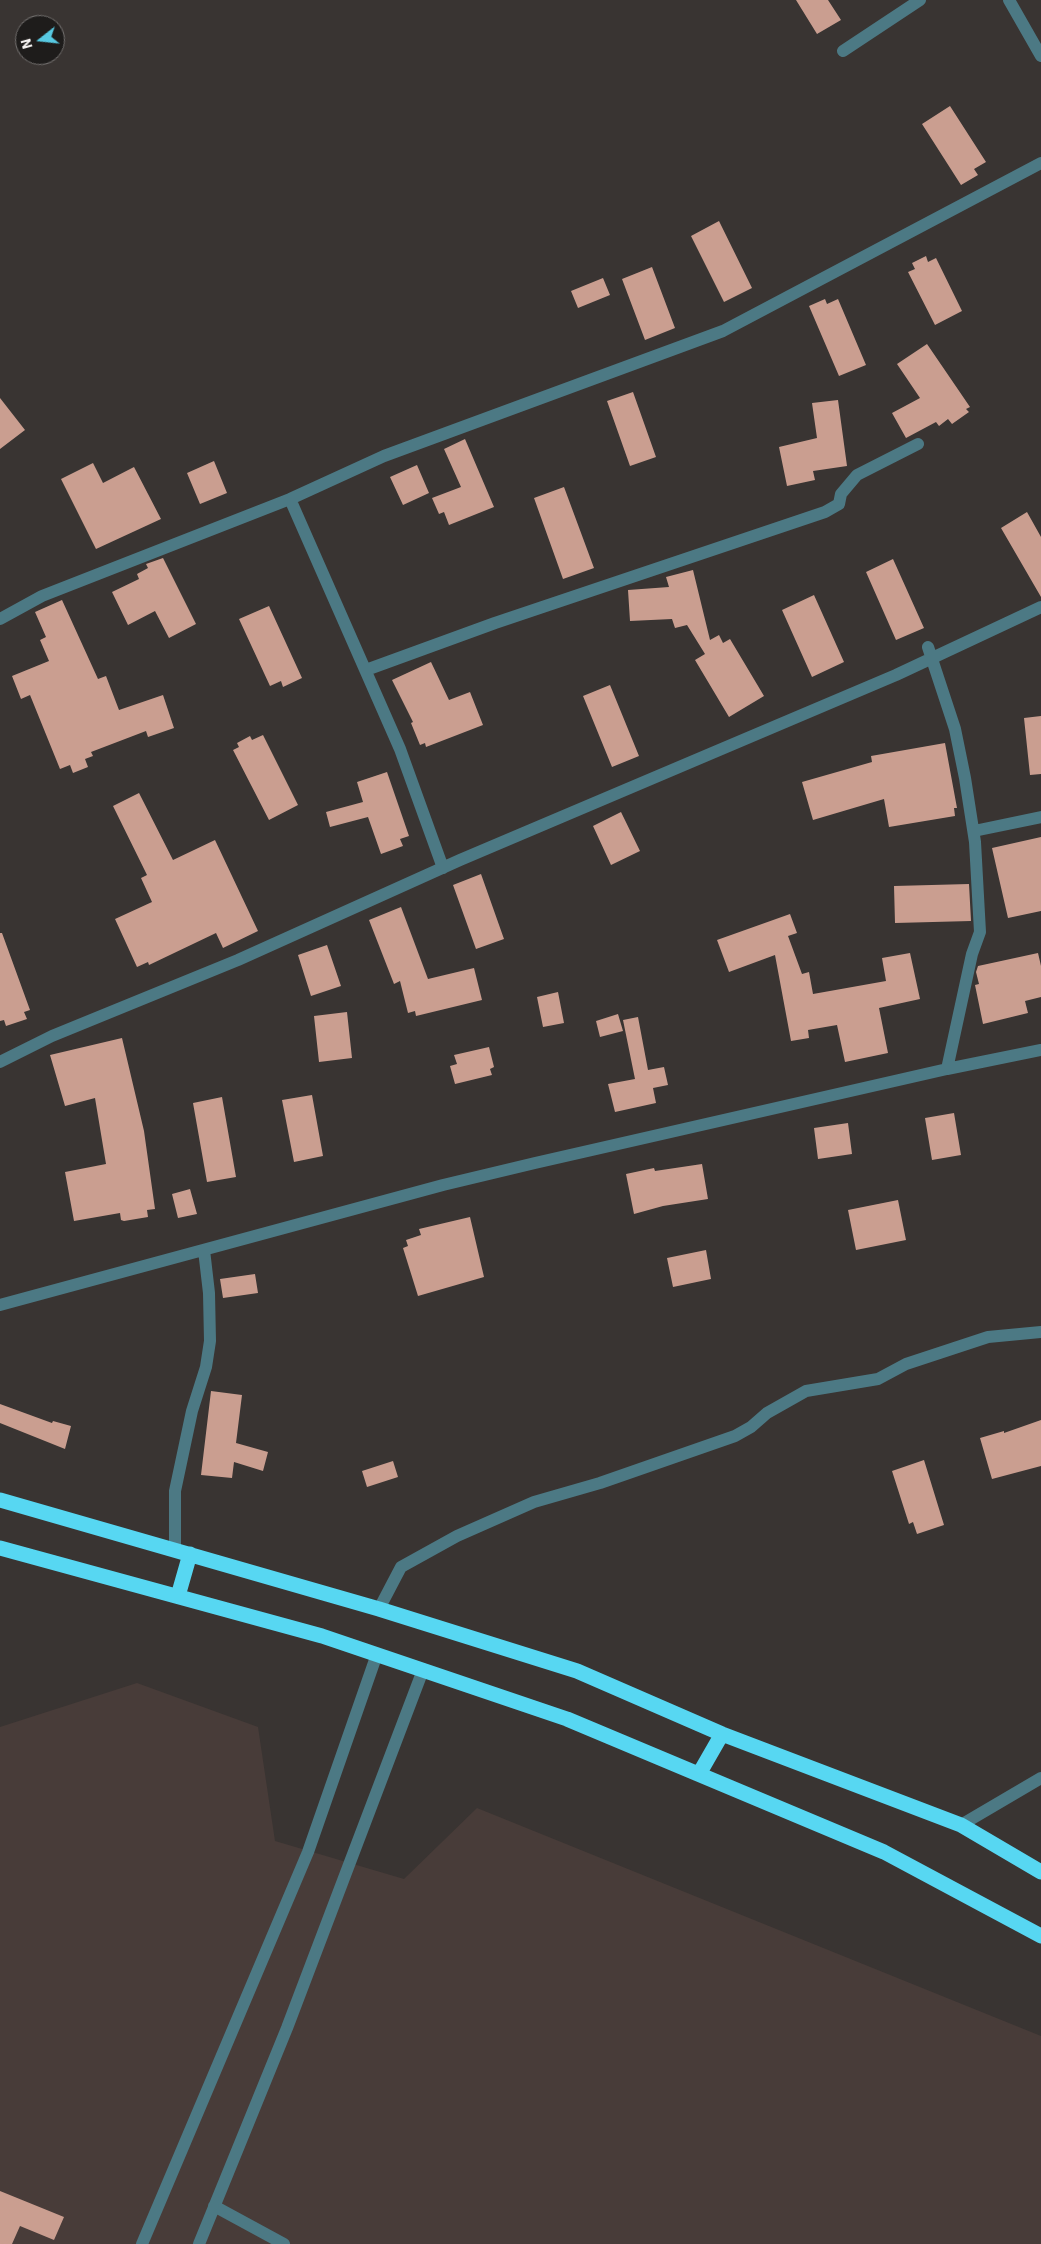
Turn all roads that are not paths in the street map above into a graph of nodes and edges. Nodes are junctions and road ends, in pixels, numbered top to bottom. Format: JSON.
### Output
{"nodes":[{"id":1,"x":920,"y":0,"type":"edge"},
{"id":2,"x":1009,"y":0,"type":"edge"},
{"id":3,"x":844,"y":51,"type":"dead end"},
{"id":4,"x":1041,"y":56,"type":"edge"},
{"id":5,"x":1041,"y":163,"type":"edge"},
{"id":6,"x":918,"y":444,"type":"dead end"},
{"id":7,"x":290,"y":499,"type":"junction"},
{"id":8,"x":1041,"y":607,"type":"edge"},
{"id":9,"x":0,"y":619,"type":"edge"},
{"id":10,"x":928,"y":647,"type":"dead end"},
{"id":11,"x":366,"y":670,"type":"junction"},
{"id":12,"x":1041,"y":818,"type":"edge"},
{"id":13,"x":974,"y":831,"type":"junction"},
{"id":14,"x":443,"y":868,"type":"junction"},
{"id":15,"x":1041,"y":1050,"type":"edge"},
{"id":16,"x":0,"y":1062,"type":"edge"},
{"id":17,"x":947,"y":1069,"type":"junction"},
{"id":18,"x":204,"y":1250,"type":"junction"},
{"id":19,"x":0,"y":1305,"type":"edge"},
{"id":20,"x":1041,"y":1332,"type":"edge"},
{"id":21,"x":0,"y":1500,"type":"edge"},
{"id":22,"x":0,"y":1548,"type":"edge"},
{"id":23,"x":175,"y":1549,"type":"junction"},
{"id":24,"x":190,"y":1554,"type":"junction"},
{"id":25,"x":178,"y":1596,"type":"junction"},
{"id":26,"x":379,"y":1609,"type":"junction"},
{"id":27,"x":377,"y":1654,"type":"junction"},
{"id":28,"x":424,"y":1670,"type":"junction"},
{"id":29,"x":722,"y":1734,"type":"junction"},
{"id":30,"x":699,"y":1774,"type":"junction"},
{"id":31,"x":1041,"y":1778,"type":"edge"},
{"id":32,"x":961,"y":1825,"type":"junction"},
{"id":33,"x":1041,"y":1872,"type":"edge"},
{"id":34,"x":1041,"y":1936,"type":"edge"},
{"id":35,"x":214,"y":2206,"type":"junction"},
{"id":36,"x":142,"y":2244,"type":"edge"},
{"id":37,"x":199,"y":2244,"type":"edge"},
{"id":38,"x":284,"y":2244,"type":"edge"}],
"edges":[{"from":1,"to":3,"type":"street"},
{"from":2,"to":4,"type":"street"},
{"from":5,"to":7,"type":"street"},
{"from":6,"to":11,"type":"street"},
{"from":7,"to":9,"type":"street"},
{"from":7,"to":11,"type":"street"},
{"from":8,"to":14,"type":"street"},
{"from":10,"to":13,"type":"street"},
{"from":11,"to":14,"type":"street"},
{"from":12,"to":13,"type":"street"},
{"from":13,"to":17,"type":"street"},
{"from":14,"to":16,"type":"street"},
{"from":15,"to":17,"type":"street"},
{"from":17,"to":18,"type":"street"},
{"from":18,"to":19,"type":"street"},
{"from":18,"to":23,"type":"street"},
{"from":20,"to":26,"type":"street"},
{"from":21,"to":23,"type":"highway"},
{"from":22,"to":25,"type":"highway"},
{"from":23,"to":24,"type":"highway"},
{"from":24,"to":25,"type":"highway"},
{"from":24,"to":26,"type":"highway"},
{"from":25,"to":27,"type":"highway"},
{"from":26,"to":29,"type":"highway"},
{"from":27,"to":28,"type":"highway"},
{"from":27,"to":36,"type":"street"},
{"from":28,"to":30,"type":"highway"},
{"from":28,"to":35,"type":"street"},
{"from":29,"to":30,"type":"highway"},
{"from":29,"to":32,"type":"highway"},
{"from":30,"to":34,"type":"highway"},
{"from":31,"to":32,"type":"street"},
{"from":32,"to":33,"type":"highway"},
{"from":35,"to":37,"type":"street"},
{"from":35,"to":38,"type":"street"}]}
